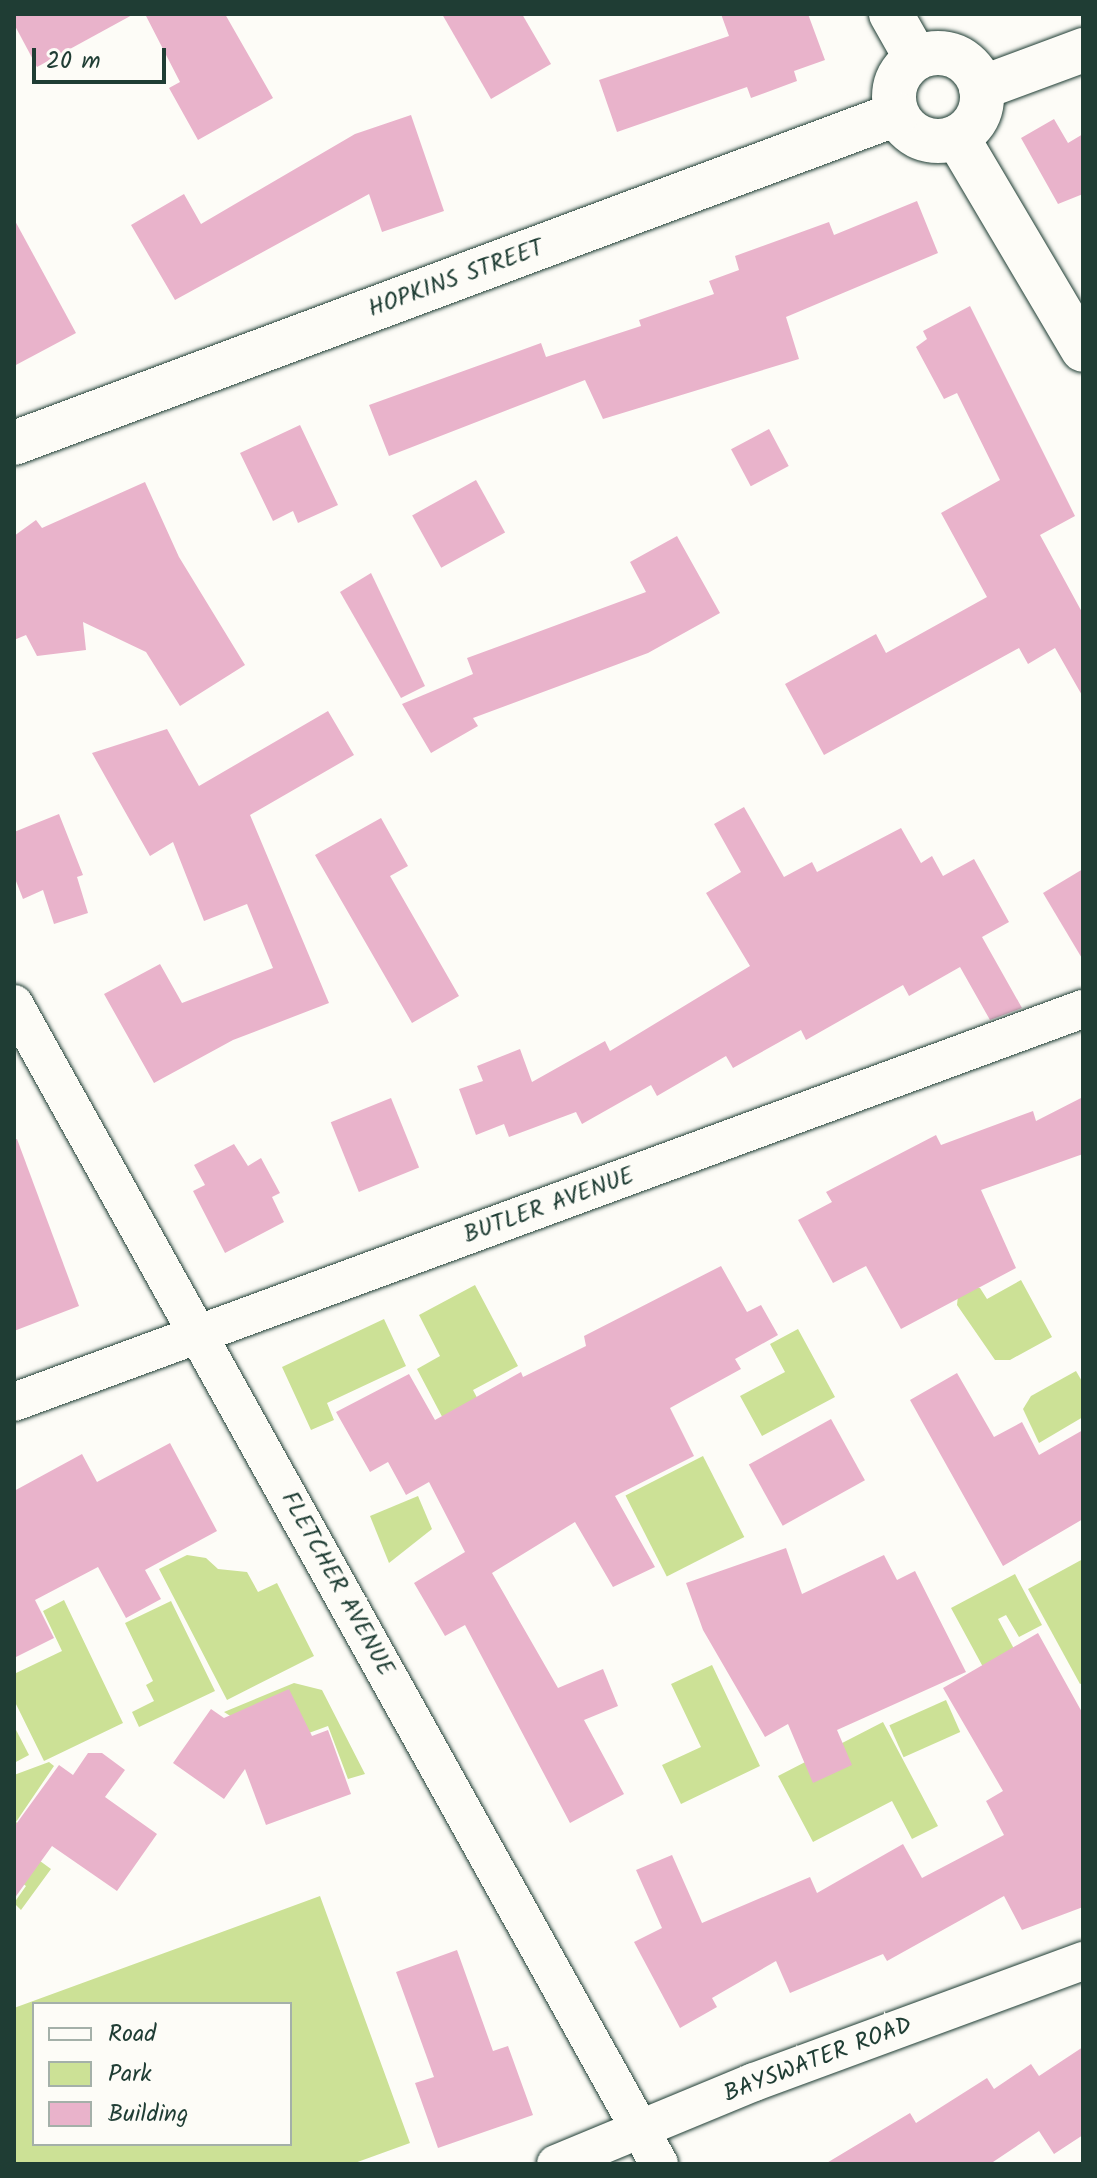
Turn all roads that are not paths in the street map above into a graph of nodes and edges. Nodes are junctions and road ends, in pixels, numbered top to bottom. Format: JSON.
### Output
{"nodes":[{"id":1,"x":891,"y":14,"type":"edge"},
{"id":2,"x":1083,"y":50,"type":"edge"},
{"id":3,"x":916,"y":58,"type":"junction"},
{"id":4,"x":981,"y":88,"type":"junction"},
{"id":5,"x":897,"y":114,"type":"junction"},
{"id":6,"x":957,"y":137,"type":"junction"},
{"id":7,"x":1083,"y":350,"type":"edge"},
{"id":8,"x":14,"y":443,"type":"edge"},
{"id":9,"x":14,"y":1004,"type":"edge"},
{"id":10,"x":1083,"y":1009,"type":"edge"},
{"id":11,"x":197,"y":1335,"type":"junction"},
{"id":12,"x":14,"y":1402,"type":"edge"},
{"id":13,"x":1083,"y":1961,"type":"edge"},
{"id":14,"x":651,"y":2148,"type":"edge"},
{"id":15,"x":556,"y":2164,"type":"edge"}],
"edges":[{"from":1,"to":3,"type":"street"},
{"from":2,"to":4,"type":"street"},
{"from":3,"to":4,"type":"street"},
{"from":3,"to":5,"type":"street"},
{"from":4,"to":6,"type":"street"},
{"from":5,"to":6,"type":"street"},
{"from":5,"to":8,"type":"street","name":"HOPKINS STREET"},
{"from":6,"to":7,"type":"street"},
{"from":9,"to":11,"type":"street","name":"FLETCHER AVENUE"},
{"from":10,"to":11,"type":"street","name":"BUTLER AVENUE"},
{"from":11,"to":12,"type":"street","name":"BUTLER AVENUE"},
{"from":11,"to":14,"type":"street","name":"FLETCHER AVENUE"},
{"from":13,"to":14,"type":"street","name":"BAYSWATER ROAD"},
{"from":14,"to":15,"type":"street","name":"BAYSWATER ROAD"}]}
